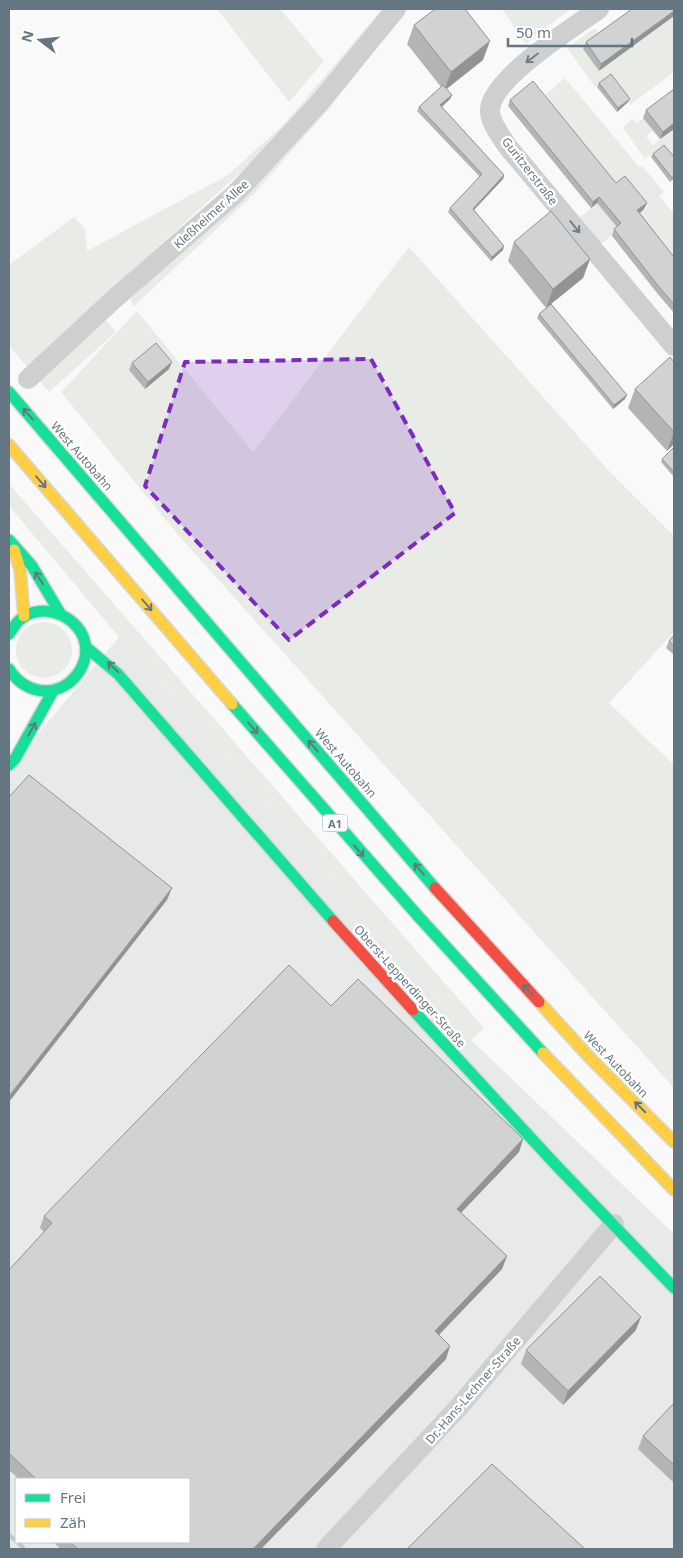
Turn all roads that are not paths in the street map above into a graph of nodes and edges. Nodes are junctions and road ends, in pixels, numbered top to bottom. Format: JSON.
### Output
{"nodes":[{"id":1,"x":396,"y":9,"type":"edge"},
{"id":2,"x":600,"y":9,"type":"edge"},
{"id":3,"x":674,"y":346,"type":"edge"},
{"id":4,"x":28,"y":379,"type":"dead end"},
{"id":5,"x":9,"y":392,"type":"edge"},
{"id":6,"x":9,"y":445,"type":"edge"},
{"id":7,"x":11,"y":543,"type":"edge"},
{"id":8,"x":60,"y":613,"type":"junction"},
{"id":9,"x":24,"y":616,"type":"junction"},
{"id":10,"x":9,"y":634,"type":"edge"},
{"id":11,"x":86,"y":647,"type":"junction"},
{"id":12,"x":9,"y":669,"type":"edge"},
{"id":13,"x":77,"y":676,"type":"junction"},
{"id":14,"x":92,"y":680,"type":"dead end"},
{"id":15,"x":116,"y":687,"type":"dead end"},
{"id":16,"x":52,"y":691,"type":"junction"},
{"id":17,"x":135,"y":694,"type":"junction"},
{"id":18,"x":17,"y":729,"type":"dead end"},
{"id":19,"x":9,"y":751,"type":"edge"},
{"id":20,"x":9,"y":765,"type":"edge"},
{"id":21,"x":674,"y":1142,"type":"edge"},
{"id":22,"x":674,"y":1190,"type":"edge"},
{"id":23,"x":614,"y":1224,"type":"junction"},
{"id":24,"x":674,"y":1288,"type":"edge"},
{"id":25,"x":326,"y":1549,"type":"edge"}],
"edges":[{"from":1,"to":4,"type":"street","name":"Kleßheimer Allee"},
{"from":2,"to":3,"type":"street","name":"Guritzerstraße","one_way":true},
{"from":21,"to":5,"type":"main road","name":"West Autobahn","number":"A1","one_way":true},
{"from":6,"to":22,"type":"main road","number":"A1","one_way":true},
{"from":8,"to":7,"type":"main road","one_way":true},
{"from":7,"to":9,"type":"main road"},
{"from":8,"to":9,"type":"main road"},
{"from":8,"to":11,"type":"main road"},
{"from":9,"to":10,"type":"main road"},
{"from":11,"to":13,"type":"main road"},
{"from":17,"to":11,"type":"main road","name":"Oberst-Lepperdinger-Straße","one_way":true},
{"from":12,"to":16,"type":"main road"},
{"from":13,"to":14,"type":"main road"},
{"from":13,"to":16,"type":"main road"},
{"from":15,"to":17,"type":"main road","name":"Oberst-Lepperdinger-Straße"},
{"from":20,"to":16,"type":"main road","one_way":true},
{"from":17,"to":23,"type":"main road","name":"Oberst-Lepperdinger-Straße"},
{"from":18,"to":19,"type":"main road"},
{"from":23,"to":24,"type":"main road","name":"Oberst-Lepperdinger-Straße"},
{"from":23,"to":25,"type":"street","name":"Dr.-Hans-Lechner-Straße"}]}
